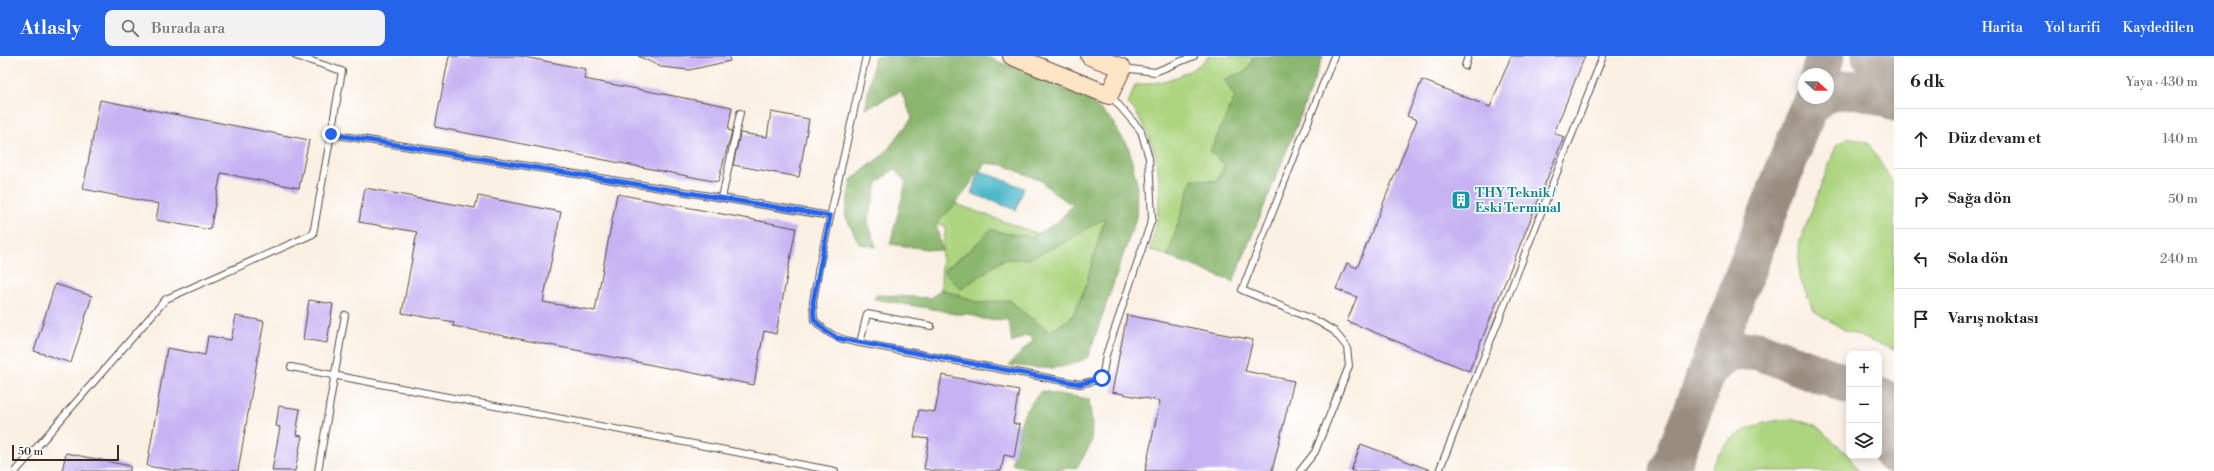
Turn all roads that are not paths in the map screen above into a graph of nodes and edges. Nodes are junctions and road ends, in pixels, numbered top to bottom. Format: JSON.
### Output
{"nodes":[{"id":1,"x":296,"y":56,"type":"edge"},
{"id":2,"x":866,"y":56,"type":"edge"},
{"id":3,"x":1012,"y":56,"type":"edge"},
{"id":4,"x":1090,"y":56,"type":"edge"},
{"id":5,"x":1194,"y":56,"type":"edge"},
{"id":6,"x":1334,"y":56,"type":"edge"},
{"id":7,"x":1468,"y":56,"type":"edge"},
{"id":8,"x":1603,"y":56,"type":"edge"},
{"id":9,"x":1465,"y":66,"type":"dead end"},
{"id":10,"x":1122,"y":68,"type":"junction"},
{"id":11,"x":1110,"y":95,"type":"junction"},
{"id":12,"x":740,"y":113,"type":"dead end"},
{"id":13,"x":331,"y":134,"type":"junction"},
{"id":14,"x":722,"y":198,"type":"junction"},
{"id":15,"x":830,"y":216,"type":"junction"},
{"id":16,"x":345,"y":315,"type":"dead end"},
{"id":17,"x":931,"y":326,"type":"dead end"},
{"id":18,"x":860,"y":343,"type":"junction"},
{"id":19,"x":291,"y":367,"type":"dead end"},
{"id":20,"x":335,"y":376,"type":"junction"},
{"id":21,"x":16,"y":471,"type":"edge"},
{"id":22,"x":318,"y":471,"type":"edge"},
{"id":23,"x":836,"y":471,"type":"edge"},
{"id":24,"x":1300,"y":471,"type":"edge"},
{"id":25,"x":1439,"y":471,"type":"edge"}],
"edges":[{"from":1,"to":13,"type":"lane"},
{"from":2,"to":15,"type":"lane"},
{"from":3,"to":11,"type":"street"},
{"from":4,"to":10,"type":"street"},
{"from":5,"to":10,"type":"lane"},
{"from":6,"to":24,"type":"lane"},
{"from":7,"to":9,"type":"lane"},
{"from":8,"to":25,"type":"lane"},
{"from":10,"to":11,"type":"street"},
{"from":11,"to":18,"type":"lane"},
{"from":12,"to":14,"type":"lane"},
{"from":13,"to":14,"type":"lane"},
{"from":13,"to":21,"type":"lane"},
{"from":14,"to":15,"type":"lane"},
{"from":15,"to":18,"type":"lane"},
{"from":16,"to":20,"type":"lane"},
{"from":17,"to":18,"type":"lane"},
{"from":19,"to":20,"type":"lane"},
{"from":20,"to":22,"type":"lane"},
{"from":20,"to":23,"type":"lane"}]}
